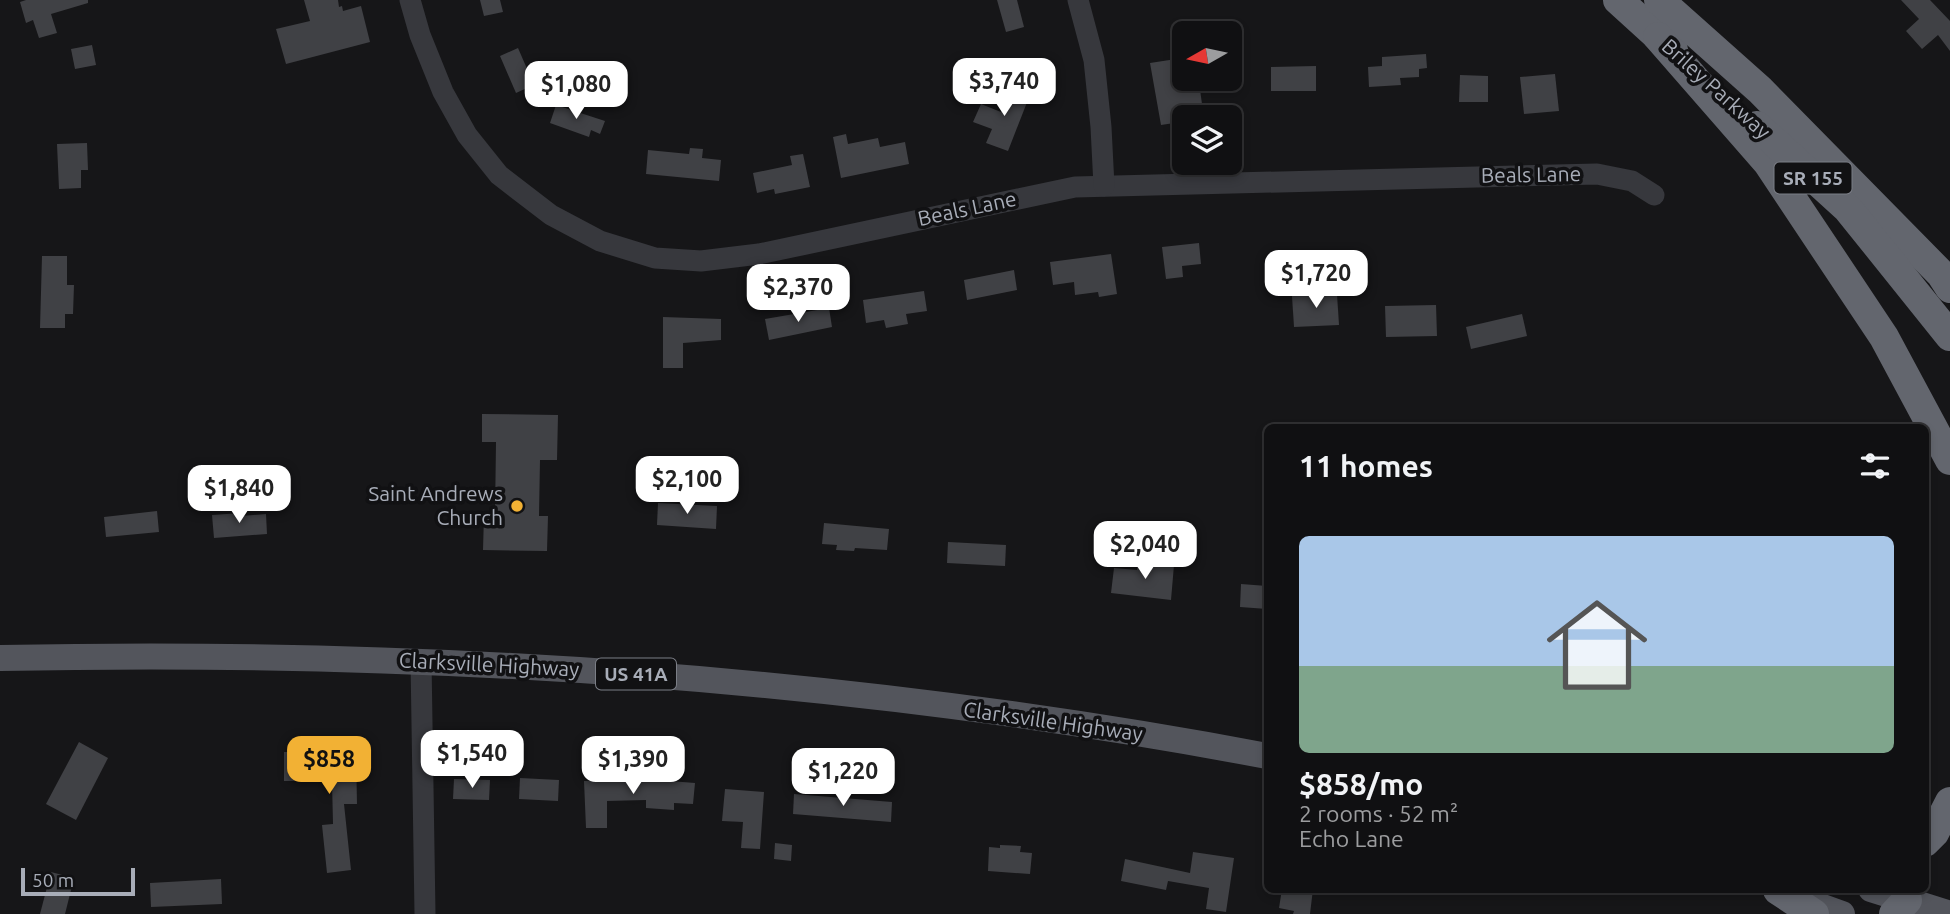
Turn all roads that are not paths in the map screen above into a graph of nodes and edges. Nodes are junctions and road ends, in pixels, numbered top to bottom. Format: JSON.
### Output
{"nodes":[{"id":1,"x":410,"y":0,"type":"edge"},
{"id":2,"x":1078,"y":0,"type":"edge"},
{"id":3,"x":1618,"y":0,"type":"edge"},
{"id":4,"x":1659,"y":0,"type":"edge"},
{"id":5,"x":1658,"y":37,"type":"junction"},
{"id":6,"x":1104,"y":186,"type":"junction"},
{"id":7,"x":1654,"y":195,"type":"dead end"},
{"id":8,"x":1947,"y":282,"type":"edge"},
{"id":9,"x":1950,"y":337,"type":"edge"},
{"id":10,"x":1950,"y":460,"type":"edge"},
{"id":11,"x":0,"y":658,"type":"edge"},
{"id":12,"x":421,"y":660,"type":"junction"},
{"id":13,"x":1264,"y":756,"type":"edge"},
{"id":14,"x":1950,"y":802,"type":"edge"},
{"id":15,"x":1929,"y":838,"type":"edge"},
{"id":16,"x":1781,"y":893,"type":"edge"},
{"id":17,"x":1784,"y":893,"type":"edge"},
{"id":18,"x":1878,"y":893,"type":"edge"},
{"id":19,"x":1901,"y":907,"type":"edge"},
{"id":20,"x":425,"y":914,"type":"edge"},
{"id":21,"x":1814,"y":914,"type":"edge"},
{"id":22,"x":1842,"y":914,"type":"edge"},
{"id":23,"x":1950,"y":914,"type":"edge"}],
"edges":[{"from":1,"to":6,"type":"street","name":"Beals Lane"},
{"from":2,"to":6,"type":"street"},
{"from":3,"to":5,"type":"highway","name":"Briley Parkway","number":"SR 155"},
{"from":4,"to":8,"type":"highway","name":"Briley Parkway","number":"SR 155"},
{"from":5,"to":9,"type":"highway","name":"Briley Parkway","number":"SR 155"},
{"from":5,"to":10,"type":"highway"},
{"from":6,"to":7,"type":"street","name":"Beals Lane"},
{"from":11,"to":12,"type":"main road","name":"Clarksville Highway","number":"US 41A"},
{"from":12,"to":13,"type":"main road","name":"Clarksville Highway","number":"US 41A"},
{"from":12,"to":20,"type":"street"},
{"from":14,"to":15,"type":"highway"},
{"from":16,"to":21,"type":"highway"},
{"from":17,"to":22,"type":"main road"},
{"from":18,"to":19,"type":"main road"},
{"from":19,"to":23,"type":"main road"}]}
